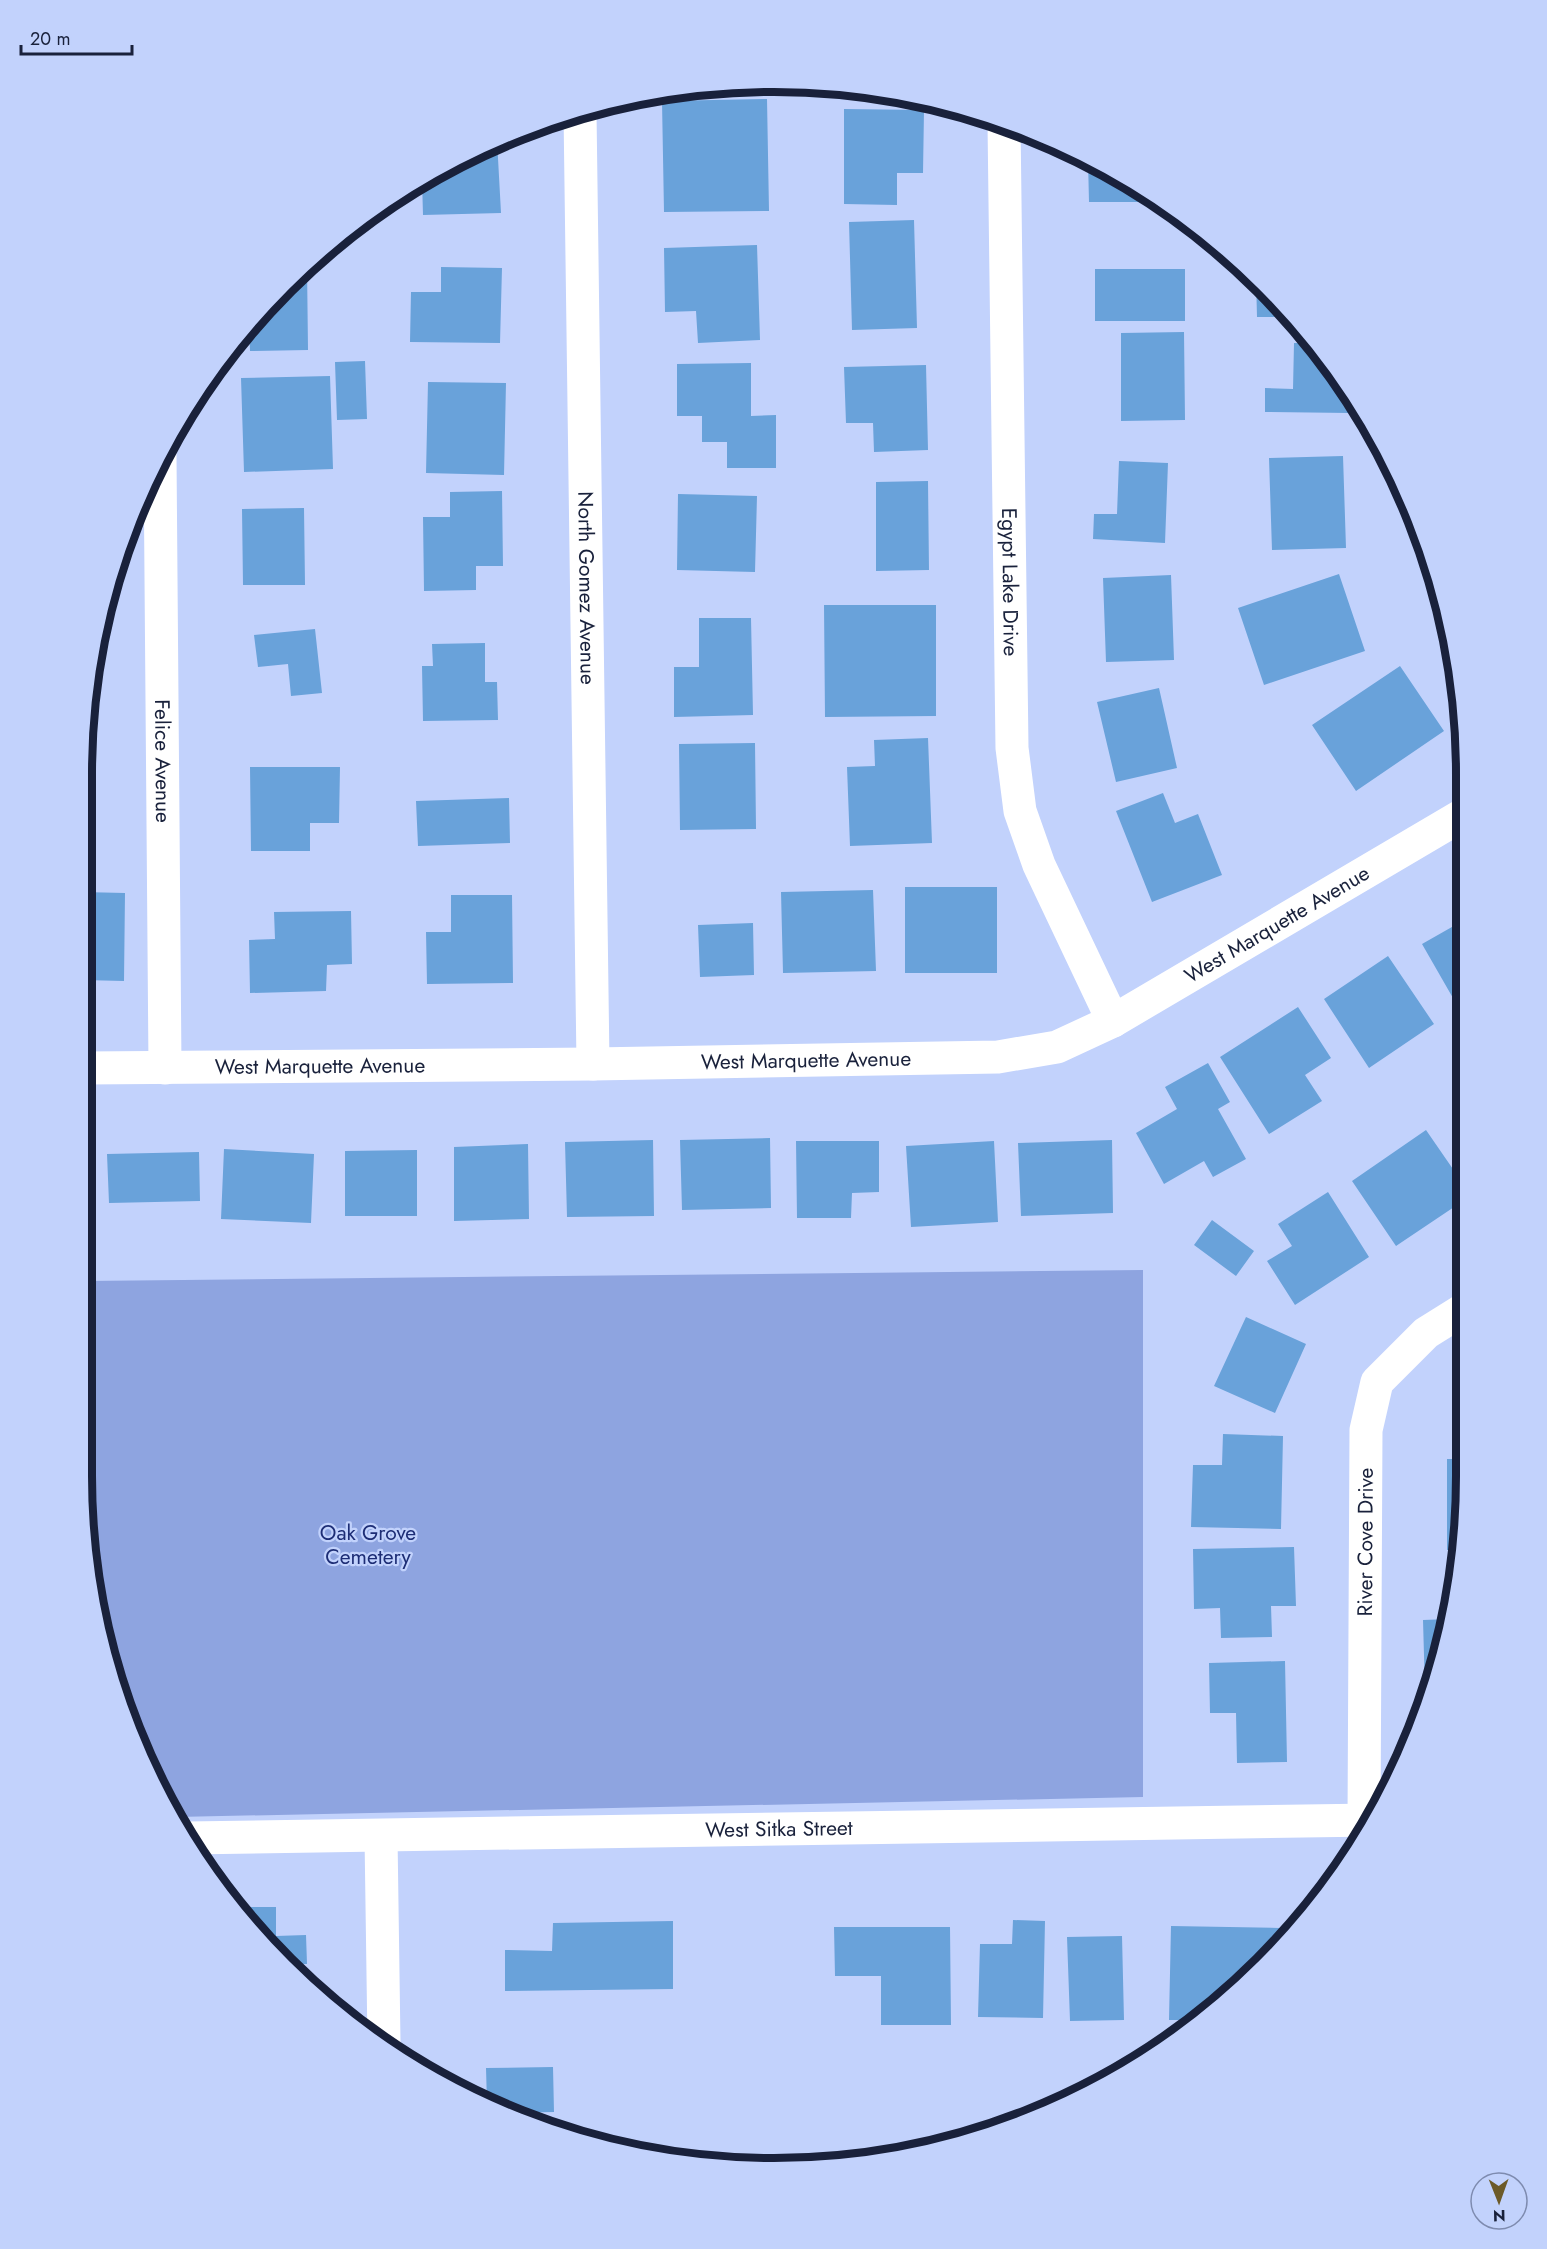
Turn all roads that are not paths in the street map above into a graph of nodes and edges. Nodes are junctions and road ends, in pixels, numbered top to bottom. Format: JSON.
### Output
{"nodes":[{"id":1,"x":580,"y":120,"type":"edge"},
{"id":2,"x":1004,"y":132,"type":"edge"},
{"id":3,"x":152,"y":494,"type":"edge"},
{"id":4,"x":1456,"y":819,"type":"edge"},
{"id":5,"x":1113,"y":1021,"type":"junction"},
{"id":6,"x":593,"y":1064,"type":"junction"},
{"id":7,"x":92,"y":1068,"type":"edge"},
{"id":8,"x":165,"y":1068,"type":"junction"},
{"id":9,"x":1456,"y":1314,"type":"edge"},
{"id":10,"x":1368,"y":1809,"type":"edge"},
{"id":11,"x":1362,"y":1820,"type":"edge"},
{"id":12,"x":381,"y":1836,"type":"junction"},
{"id":13,"x":196,"y":1838,"type":"edge"},
{"id":14,"x":384,"y":2035,"type":"edge"}],
"edges":[{"from":1,"to":6,"type":"street","name":"North Gomez Avenue"},
{"from":2,"to":5,"type":"street","name":"Egypt Lake Drive"},
{"from":3,"to":8,"type":"street","name":"Felice Avenue"},
{"from":4,"to":5,"type":"street","name":"West Marquette Avenue"},
{"from":5,"to":6,"type":"street","name":"West Marquette Avenue"},
{"from":6,"to":8,"type":"street","name":"West Marquette Avenue"},
{"from":7,"to":8,"type":"street","name":"West Marquette Avenue"},
{"from":9,"to":10,"type":"street","name":"River Cove Drive"},
{"from":11,"to":12,"type":"street","name":"West Sitka Street"},
{"from":12,"to":13,"type":"street","name":"West Sitka Street"},
{"from":12,"to":14,"type":"street"}]}
